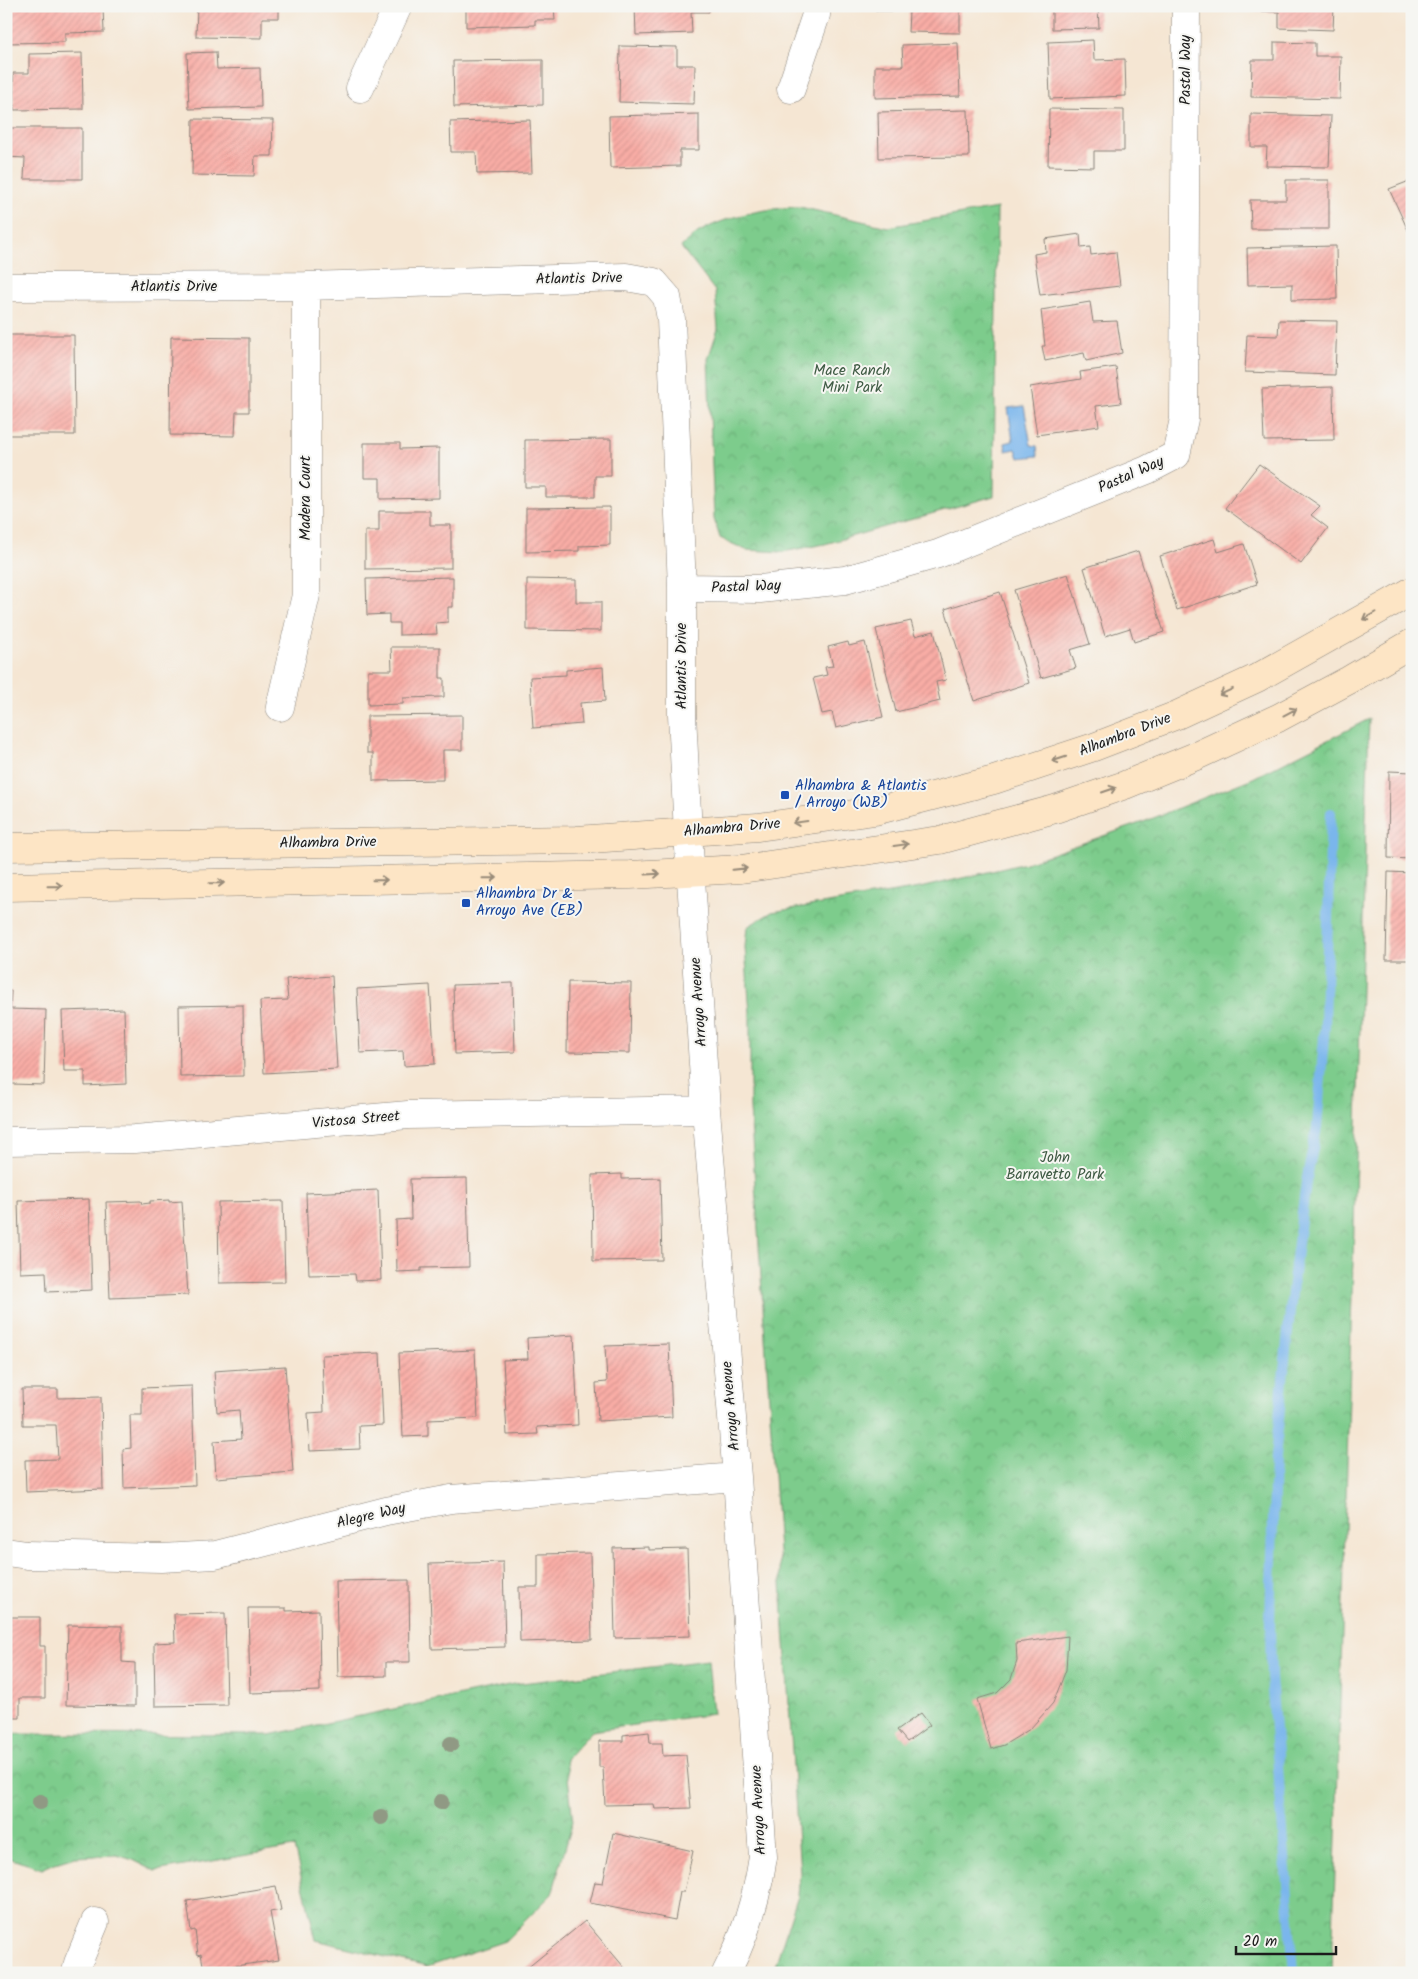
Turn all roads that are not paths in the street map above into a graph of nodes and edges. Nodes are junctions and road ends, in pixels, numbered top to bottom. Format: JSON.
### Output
{"nodes":[{"id":1,"x":398,"y":6,"type":"edge"},
{"id":2,"x":816,"y":6,"type":"edge"},
{"id":3,"x":1186,"y":6,"type":"edge"},
{"id":4,"x":360,"y":88,"type":"dead end"},
{"id":5,"x":791,"y":89,"type":"dead end"},
{"id":6,"x":306,"y":286,"type":"junction"},
{"id":7,"x":6,"y":287,"type":"edge"},
{"id":8,"x":682,"y":588,"type":"junction"},
{"id":9,"x":1412,"y":591,"type":"edge"},
{"id":10,"x":1412,"y":643,"type":"edge"},
{"id":11,"x":280,"y":707,"type":"dead end"},
{"id":12,"x":688,"y":833,"type":"junction"},
{"id":13,"x":6,"y":848,"type":"edge"},
{"id":14,"x":692,"y":872,"type":"junction"},
{"id":15,"x":6,"y":887,"type":"edge"},
{"id":16,"x":706,"y":1110,"type":"junction"},
{"id":17,"x":6,"y":1141,"type":"edge"},
{"id":18,"x":737,"y":1477,"type":"junction"},
{"id":19,"x":6,"y":1552,"type":"edge"},
{"id":20,"x":96,"y":1922,"type":"dead end"},
{"id":21,"x":76,"y":1973,"type":"edge"},
{"id":22,"x":726,"y":1973,"type":"edge"}],
"edges":[{"from":1,"to":4,"type":"street"},
{"from":2,"to":5,"type":"street"},
{"from":3,"to":8,"type":"street","name":"Pastal Way"},
{"from":6,"to":7,"type":"street","name":"Atlantis Drive"},
{"from":6,"to":8,"type":"street","name":"Atlantis Drive"},
{"from":6,"to":11,"type":"street","name":"Madera Court"},
{"from":8,"to":12,"type":"street","name":"Atlantis Drive"},
{"from":9,"to":12,"type":"main road","name":"Alhambra Drive","one_way":true},
{"from":14,"to":10,"type":"main road","one_way":true},
{"from":12,"to":13,"type":"main road","name":"Alhambra Drive"},
{"from":12,"to":14,"type":"street","name":"Arroyo Avenue"},
{"from":15,"to":14,"type":"main road","one_way":true},
{"from":14,"to":16,"type":"street","name":"Arroyo Avenue"},
{"from":16,"to":17,"type":"street","name":"Vistosa Street"},
{"from":16,"to":18,"type":"street","name":"Arroyo Avenue"},
{"from":18,"to":19,"type":"street","name":"Alegre Way"},
{"from":18,"to":22,"type":"street","name":"Arroyo Avenue"},
{"from":20,"to":21,"type":"street"}]}
